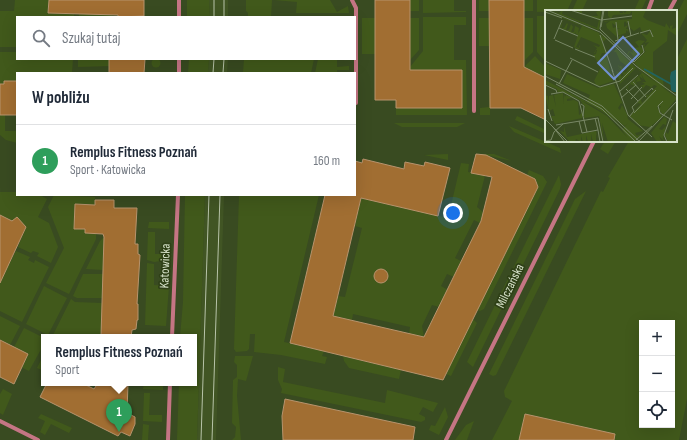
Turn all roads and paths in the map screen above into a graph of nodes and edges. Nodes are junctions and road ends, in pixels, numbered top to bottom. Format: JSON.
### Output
{"nodes":[{"id":1,"x":179,"y":0,"type":"edge"},
{"id":2,"x":352,"y":0,"type":"edge"},
{"id":3,"x":474,"y":0,"type":"edge"},
{"id":4,"x":652,"y":0,"type":"edge"},
{"id":5,"x":675,"y":0,"type":"edge"},
{"id":6,"x":648,"y":10,"type":"edge"},
{"id":7,"x":670,"y":10,"type":"edge"},
{"id":8,"x":179,"y":16,"type":"edge"},
{"id":9,"x":179,"y":60,"type":"edge"},
{"id":10,"x":179,"y":72,"type":"edge"},
{"id":11,"x":356,"y":103,"type":"dead end"},
{"id":12,"x":474,"y":111,"type":"dead end"},
{"id":13,"x":594,"y":142,"type":"edge"},
{"id":14,"x":178,"y":196,"type":"edge"},
{"id":15,"x":172,"y":334,"type":"edge"},
{"id":16,"x":170,"y":386,"type":"edge"},
{"id":17,"x":0,"y":421,"type":"edge"},
{"id":18,"x":38,"y":440,"type":"edge"},
{"id":19,"x":168,"y":440,"type":"edge"},
{"id":20,"x":446,"y":440,"type":"edge"}],
"edges":[{"from":1,"to":8,"type":"street"},
{"from":2,"to":11,"type":"street"},
{"from":3,"to":12,"type":"street"},
{"from":4,"to":6,"type":"street"},
{"from":5,"to":7,"type":"street"},
{"from":9,"to":10,"type":"street"},
{"from":13,"to":20,"type":"street","name":"Milczańska"},
{"from":14,"to":15,"type":"street","name":"Katowicka"},
{"from":16,"to":19,"type":"street"},
{"from":17,"to":18,"type":"street"}]}
